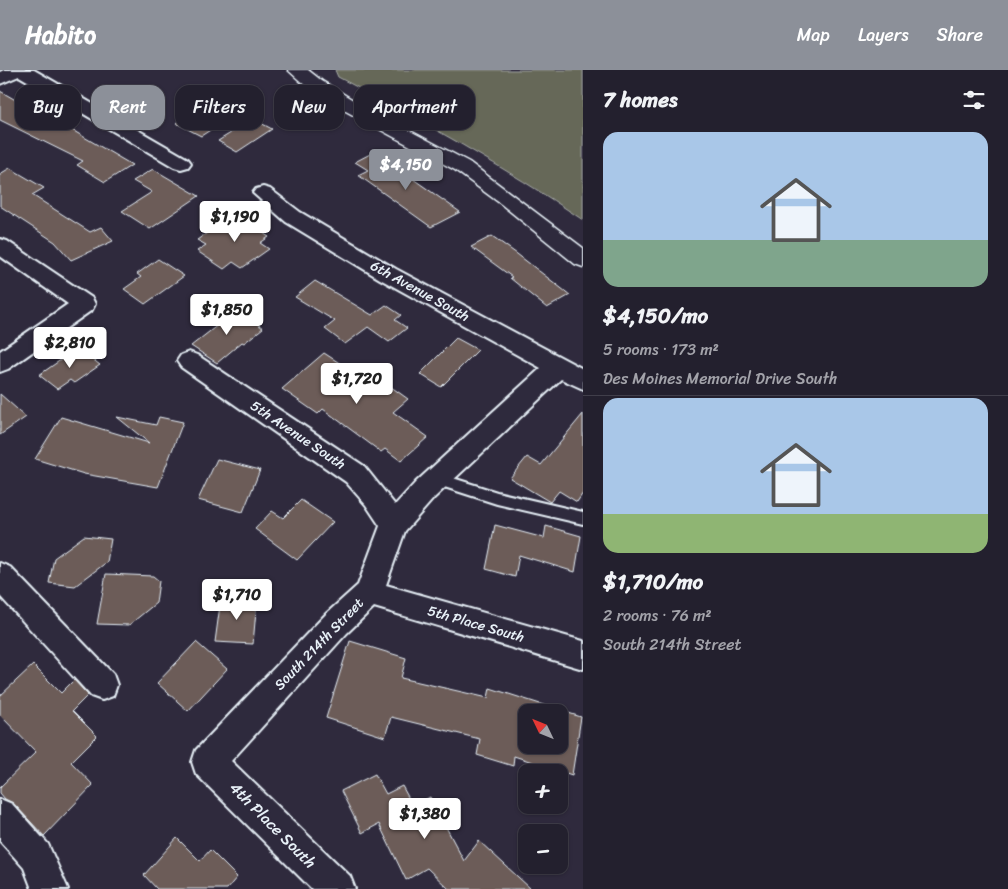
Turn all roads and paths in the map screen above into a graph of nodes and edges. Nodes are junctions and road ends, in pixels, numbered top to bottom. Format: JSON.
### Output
{"nodes":[{"id":1,"x":17,"y":70,"type":"edge"},
{"id":2,"x":22,"y":70,"type":"edge"},
{"id":3,"x":297,"y":70,"type":"edge"},
{"id":4,"x":0,"y":79,"type":"edge"},
{"id":5,"x":181,"y":163,"type":"dead end"},
{"id":6,"x":263,"y":193,"type":"dead end"},
{"id":7,"x":0,"y":246,"type":"edge"},
{"id":8,"x":583,"y":259,"type":"edge"},
{"id":9,"x":84,"y":304,"type":"joint"},
{"id":10,"x":189,"y":361,"type":"dead end"},
{"id":11,"x":0,"y":363,"type":"edge"},
{"id":12,"x":558,"y":367,"type":"junction"},
{"id":13,"x":583,"y":380,"type":"edge"},
{"id":14,"x":437,"y":479,"type":"junction"},
{"id":15,"x":583,"y":518,"type":"edge"},
{"id":16,"x":394,"y":525,"type":"junction"},
{"id":17,"x":0,"y":576,"type":"edge"},
{"id":18,"x":369,"y":593,"type":"junction"},
{"id":19,"x":583,"y":655,"type":"edge"},
{"id":20,"x":102,"y":685,"type":"dead end"},
{"id":21,"x":208,"y":762,"type":"joint"},
{"id":22,"x":0,"y":816,"type":"edge"},
{"id":23,"x":50,"y":889,"type":"edge"},
{"id":24,"x":338,"y":889,"type":"edge"}],
"edges":[{"from":1,"to":4,"type":"street"},
{"from":2,"to":5,"type":"street"},
{"from":3,"to":8,"type":"main road"},
{"from":6,"to":12,"type":"street","name":"6th Avenue South"},
{"from":7,"to":9,"type":"street"},
{"from":9,"to":11,"type":"street"},
{"from":10,"to":16,"type":"street","name":"5th Avenue South"},
{"from":12,"to":13,"type":"street","name":"6th Avenue South"},
{"from":12,"to":14,"type":"street","name":"South 214th Street"},
{"from":14,"to":15,"type":"lane"},
{"from":14,"to":16,"type":"street","name":"South 214th Street"},
{"from":16,"to":18,"type":"street","name":"South 214th Street"},
{"from":17,"to":20,"type":"street"},
{"from":18,"to":19,"type":"street","name":"5th Place South"},
{"from":18,"to":21,"type":"street","name":"South 214th Street"},
{"from":21,"to":24,"type":"street","name":"4th Place South"},
{"from":22,"to":23,"type":"street"}]}
